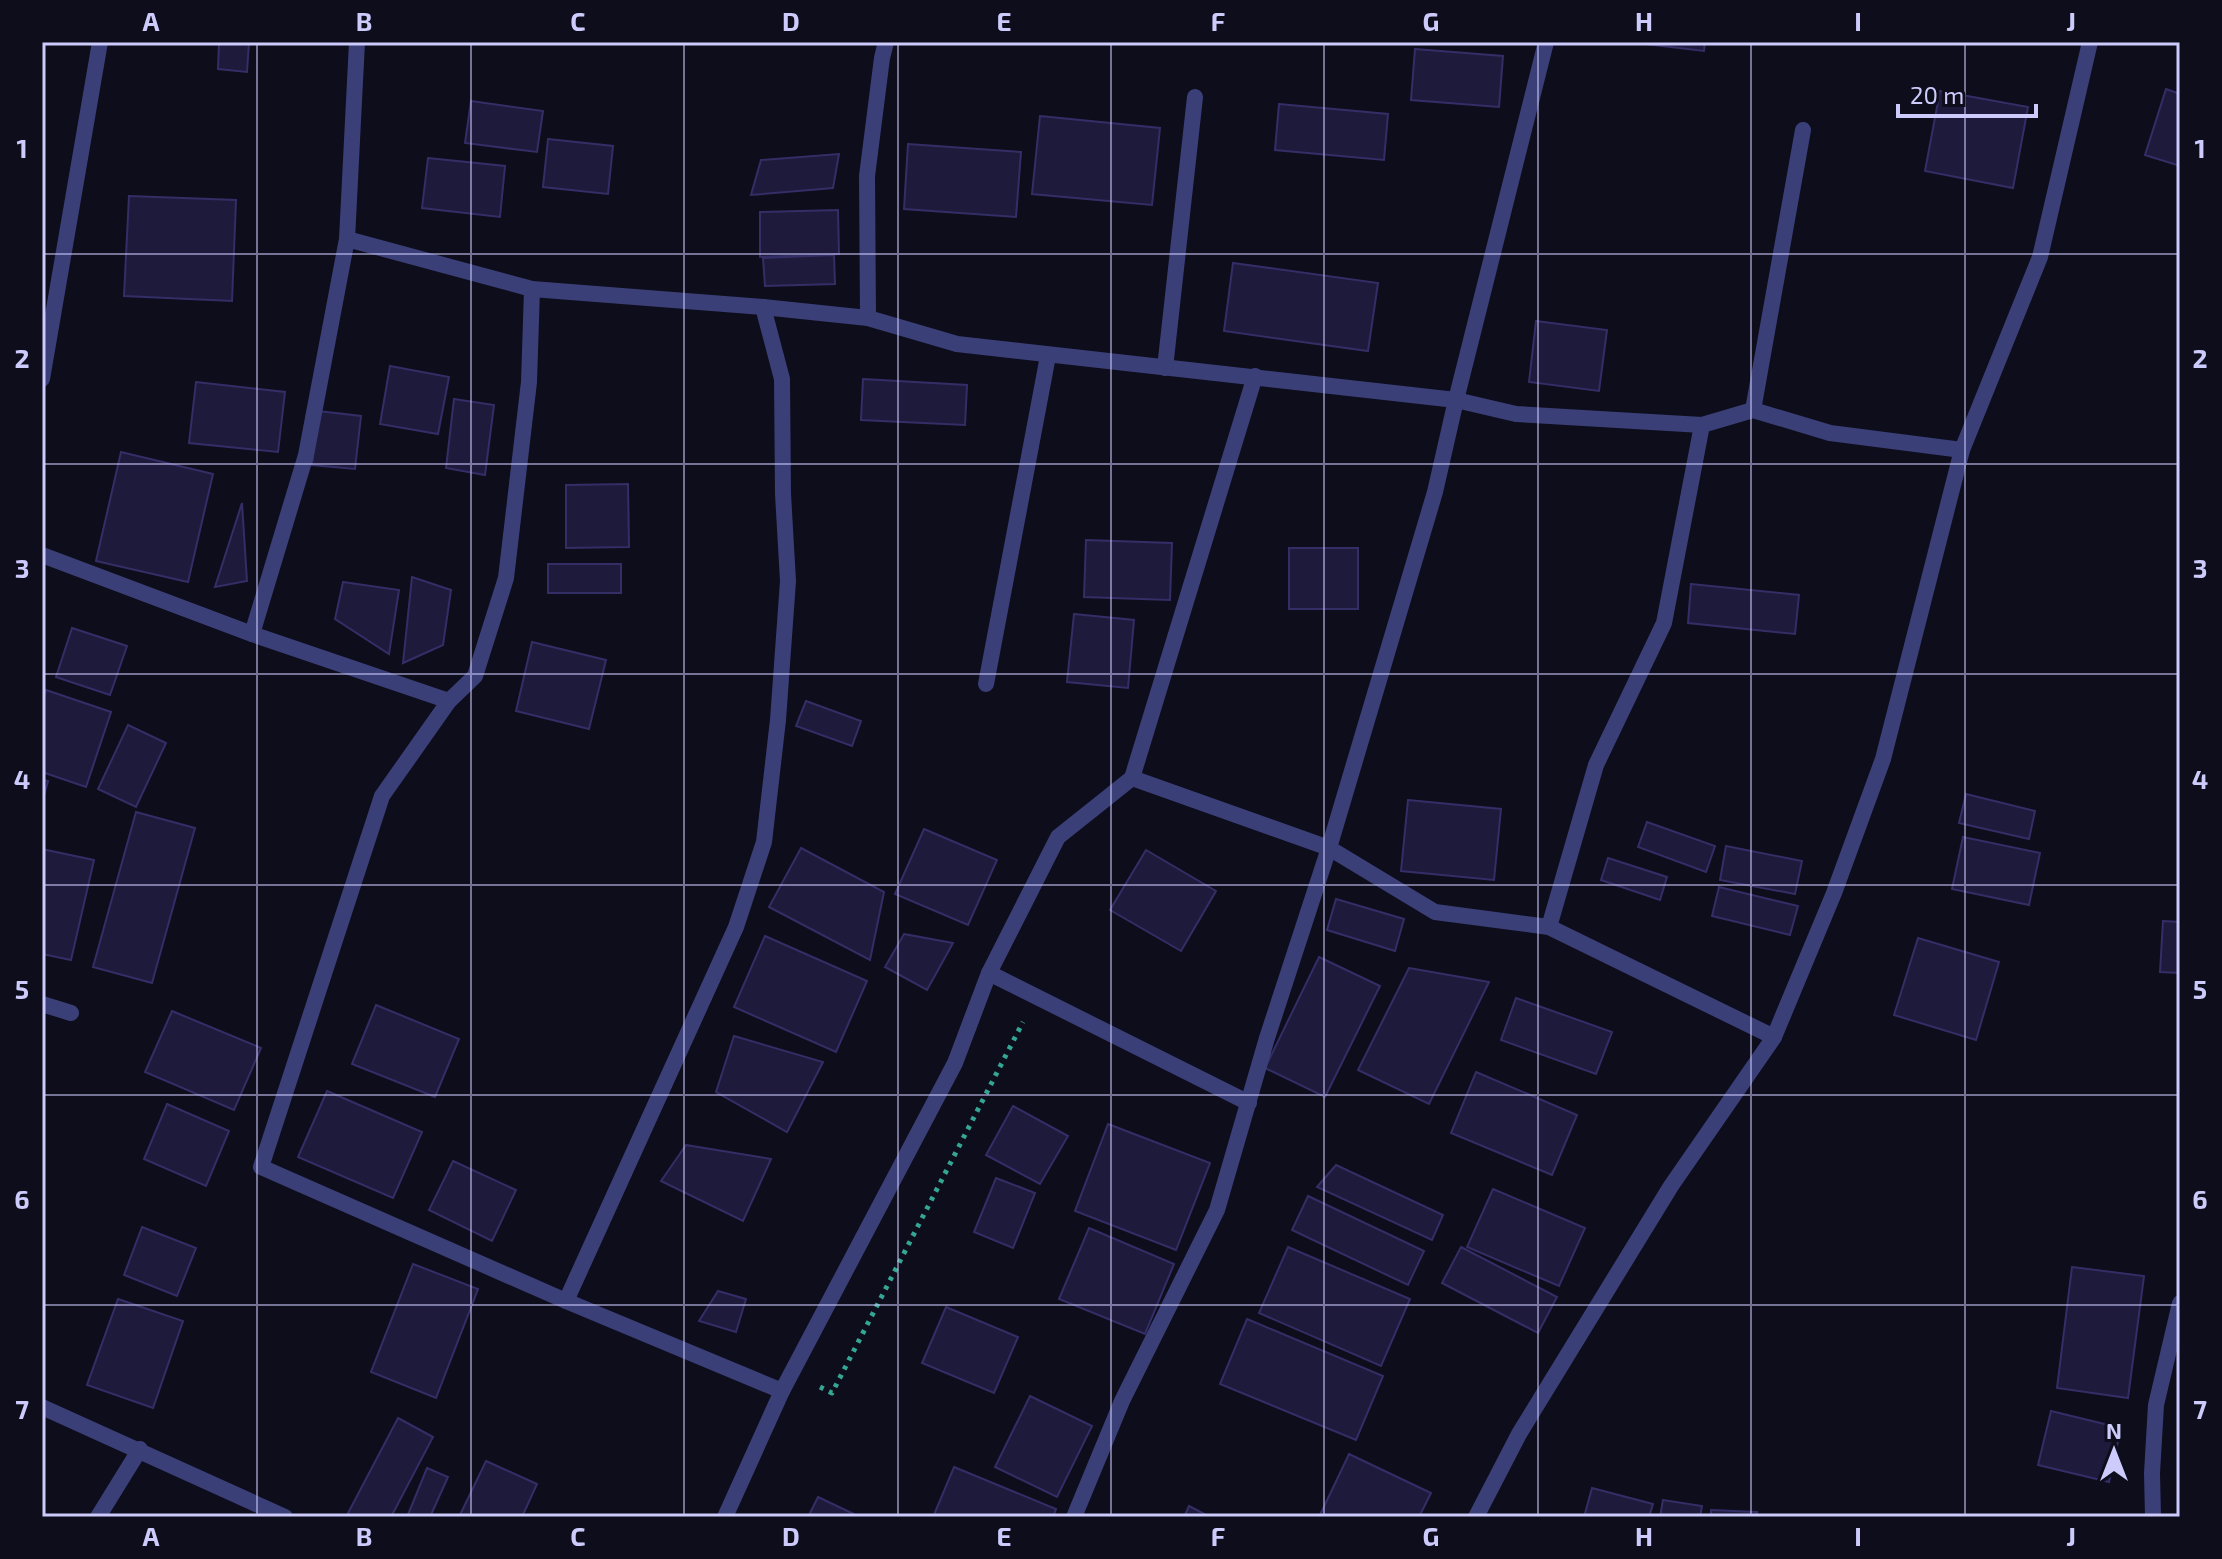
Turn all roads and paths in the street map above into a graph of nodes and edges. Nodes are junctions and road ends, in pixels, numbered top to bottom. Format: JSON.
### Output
{"nodes":[{"id":1,"x":100,"y":42,"type":"edge"},
{"id":2,"x":357,"y":42,"type":"edge"},
{"id":3,"x":886,"y":42,"type":"edge"},
{"id":4,"x":1546,"y":42,"type":"edge"},
{"id":5,"x":2090,"y":42,"type":"edge"},
{"id":6,"x":1195,"y":97,"type":"dead end"},
{"id":7,"x":1803,"y":130,"type":"dead end"},
{"id":8,"x":347,"y":239,"type":"junction"},
{"id":9,"x":532,"y":289,"type":"junction"},
{"id":10,"x":763,"y":307,"type":"junction"},
{"id":11,"x":868,"y":318,"type":"junction"},
{"id":12,"x":1048,"y":356,"type":"junction"},
{"id":13,"x":1165,"y":368,"type":"junction"},
{"id":14,"x":1255,"y":376,"type":"junction"},
{"id":15,"x":42,"y":379,"type":"edge"},
{"id":16,"x":1456,"y":400,"type":"junction"},
{"id":17,"x":1753,"y":410,"type":"junction"},
{"id":18,"x":1702,"y":425,"type":"junction"},
{"id":19,"x":1962,"y":450,"type":"junction"},
{"id":20,"x":42,"y":555,"type":"edge"},
{"id":21,"x":252,"y":634,"type":"junction"},
{"id":22,"x":986,"y":684,"type":"dead end"},
{"id":23,"x":449,"y":701,"type":"junction"},
{"id":24,"x":1132,"y":778,"type":"junction"},
{"id":25,"x":1329,"y":848,"type":"junction"},
{"id":26,"x":1549,"y":927,"type":"junction"},
{"id":27,"x":989,"y":973,"type":"junction"},
{"id":28,"x":1036,"y":996,"type":"junction"},
{"id":29,"x":42,"y":1004,"type":"edge"},
{"id":30,"x":71,"y":1013,"type":"dead end"},
{"id":31,"x":1774,"y":1037,"type":"junction"},
{"id":32,"x":1249,"y":1103,"type":"junction"},
{"id":33,"x":566,"y":1301,"type":"junction"},
{"id":34,"x":2180,"y":1303,"type":"edge"},
{"id":35,"x":791,"y":1372,"type":"junction"},
{"id":36,"x":782,"y":1391,"type":"junction"},
{"id":37,"x":42,"y":1407,"type":"edge"},
{"id":38,"x":140,"y":1449,"type":"junction"},
{"id":39,"x":98,"y":1517,"type":"edge"},
{"id":40,"x":285,"y":1517,"type":"edge"},
{"id":41,"x":725,"y":1517,"type":"edge"},
{"id":42,"x":1074,"y":1517,"type":"edge"},
{"id":43,"x":1476,"y":1517,"type":"edge"},
{"id":44,"x":2153,"y":1517,"type":"edge"}],
"edges":[{"from":1,"to":15,"type":"street"},
{"from":2,"to":8,"type":"street"},
{"from":3,"to":11,"type":"street"},
{"from":4,"to":16,"type":"street"},
{"from":5,"to":19,"type":"street"},
{"from":6,"to":13,"type":"street"},
{"from":7,"to":17,"type":"street"},
{"from":8,"to":9,"type":"street"},
{"from":8,"to":21,"type":"street"},
{"from":9,"to":10,"type":"street"},
{"from":9,"to":23,"type":"street"},
{"from":10,"to":11,"type":"street"},
{"from":10,"to":33,"type":"street"},
{"from":11,"to":12,"type":"street"},
{"from":12,"to":13,"type":"street"},
{"from":12,"to":22,"type":"street"},
{"from":13,"to":14,"type":"street"},
{"from":14,"to":16,"type":"street"},
{"from":14,"to":24,"type":"street"},
{"from":16,"to":18,"type":"street"},
{"from":16,"to":25,"type":"street"},
{"from":17,"to":18,"type":"street"},
{"from":17,"to":19,"type":"street"},
{"from":18,"to":26,"type":"street"},
{"from":19,"to":31,"type":"street"},
{"from":20,"to":21,"type":"street"},
{"from":21,"to":23,"type":"street"},
{"from":23,"to":33,"type":"street"},
{"from":24,"to":25,"type":"street"},
{"from":24,"to":27,"type":"street"},
{"from":25,"to":26,"type":"street"},
{"from":25,"to":32,"type":"street"},
{"from":26,"to":31,"type":"street"},
{"from":27,"to":28,"type":"street"},
{"from":27,"to":35,"type":"street"},
{"from":28,"to":32,"type":"street"},
{"from":28,"to":35,"type":"path"},
{"from":29,"to":30,"type":"street"},
{"from":31,"to":43,"type":"street"},
{"from":32,"to":42,"type":"street"},
{"from":33,"to":36,"type":"street"},
{"from":34,"to":44,"type":"street"},
{"from":35,"to":36,"type":"street"},
{"from":36,"to":41,"type":"street"},
{"from":37,"to":38,"type":"street"},
{"from":38,"to":39,"type":"street"},
{"from":38,"to":40,"type":"street"}]}
